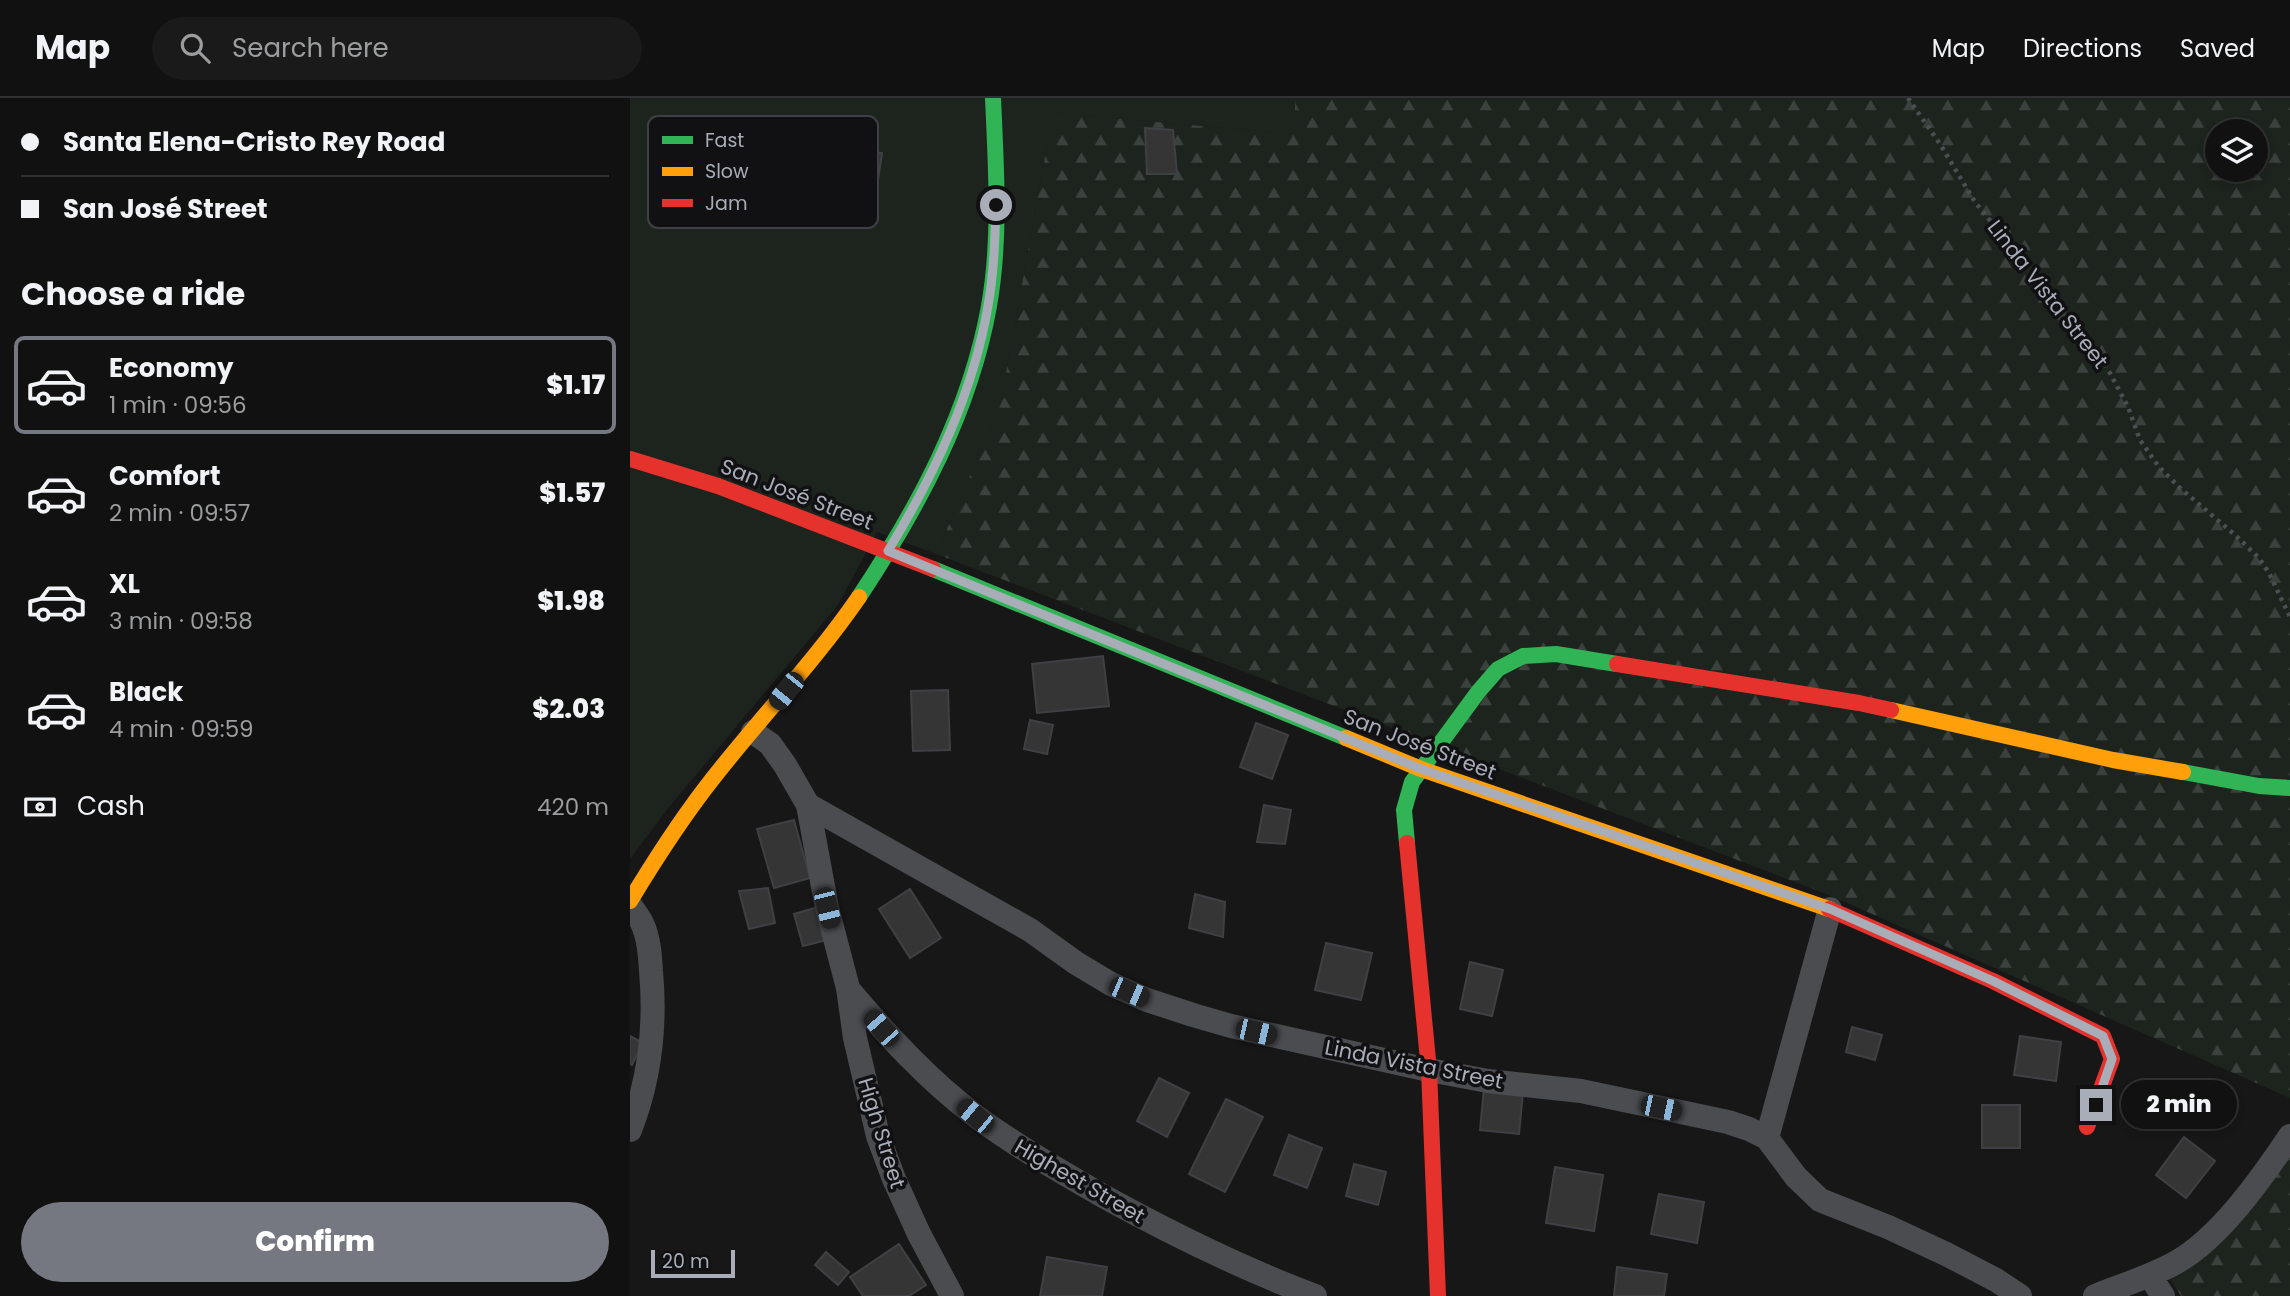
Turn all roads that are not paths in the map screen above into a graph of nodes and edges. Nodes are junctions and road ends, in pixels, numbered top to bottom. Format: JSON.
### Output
{"nodes":[{"id":1,"x":993,"y":98,"type":"edge"},
{"id":2,"x":630,"y":459,"type":"edge"},
{"id":3,"x":888,"y":551,"type":"junction"},
{"id":4,"x":753,"y":732,"type":"junction"},
{"id":5,"x":1421,"y":769,"type":"junction"},
{"id":6,"x":2290,"y":788,"type":"edge"},
{"id":7,"x":808,"y":805,"type":"junction"},
{"id":8,"x":630,"y":903,"type":"edge"},
{"id":9,"x":1830,"y":909,"type":"junction"},
{"id":10,"x":848,"y":988,"type":"junction"},
{"id":11,"x":1429,"y":1070,"type":"junction"},
{"id":12,"x":2087,"y":1128,"type":"dead end"},
{"id":13,"x":630,"y":1130,"type":"edge"},
{"id":14,"x":2290,"y":1136,"type":"edge"},
{"id":15,"x":1767,"y":1138,"type":"junction"},
{"id":16,"x":2156,"y":1286,"type":"edge"},
{"id":17,"x":952,"y":1296,"type":"edge"},
{"id":18,"x":1315,"y":1296,"type":"edge"},
{"id":19,"x":1438,"y":1296,"type":"edge"},
{"id":20,"x":2020,"y":1296,"type":"edge"},
{"id":21,"x":2095,"y":1296,"type":"edge"}],
"edges":[{"from":1,"to":3,"type":"street"},
{"from":2,"to":3,"type":"street","name":"San José Street"},
{"from":3,"to":4,"type":"street"},
{"from":3,"to":5,"type":"street","name":"San José Street"},
{"from":4,"to":7,"type":"street","name":"High Street"},
{"from":4,"to":8,"type":"street"},
{"from":5,"to":6,"type":"street"},
{"from":5,"to":9,"type":"street","name":"San José Street"},
{"from":5,"to":11,"type":"street"},
{"from":7,"to":10,"type":"street","name":"High Street"},
{"from":7,"to":11,"type":"street","name":"Linda Vista Street"},
{"from":8,"to":13,"type":"street"},
{"from":9,"to":12,"type":"street","name":"San José Street"},
{"from":9,"to":15,"type":"street"},
{"from":10,"to":17,"type":"street","name":"High Street"},
{"from":10,"to":18,"type":"street","name":"Highest Street"},
{"from":11,"to":15,"type":"street","name":"Linda Vista Street"},
{"from":11,"to":19,"type":"street"},
{"from":14,"to":16,"type":"street"},
{"from":15,"to":20,"type":"street"},
{"from":16,"to":21,"type":"street"}]}
